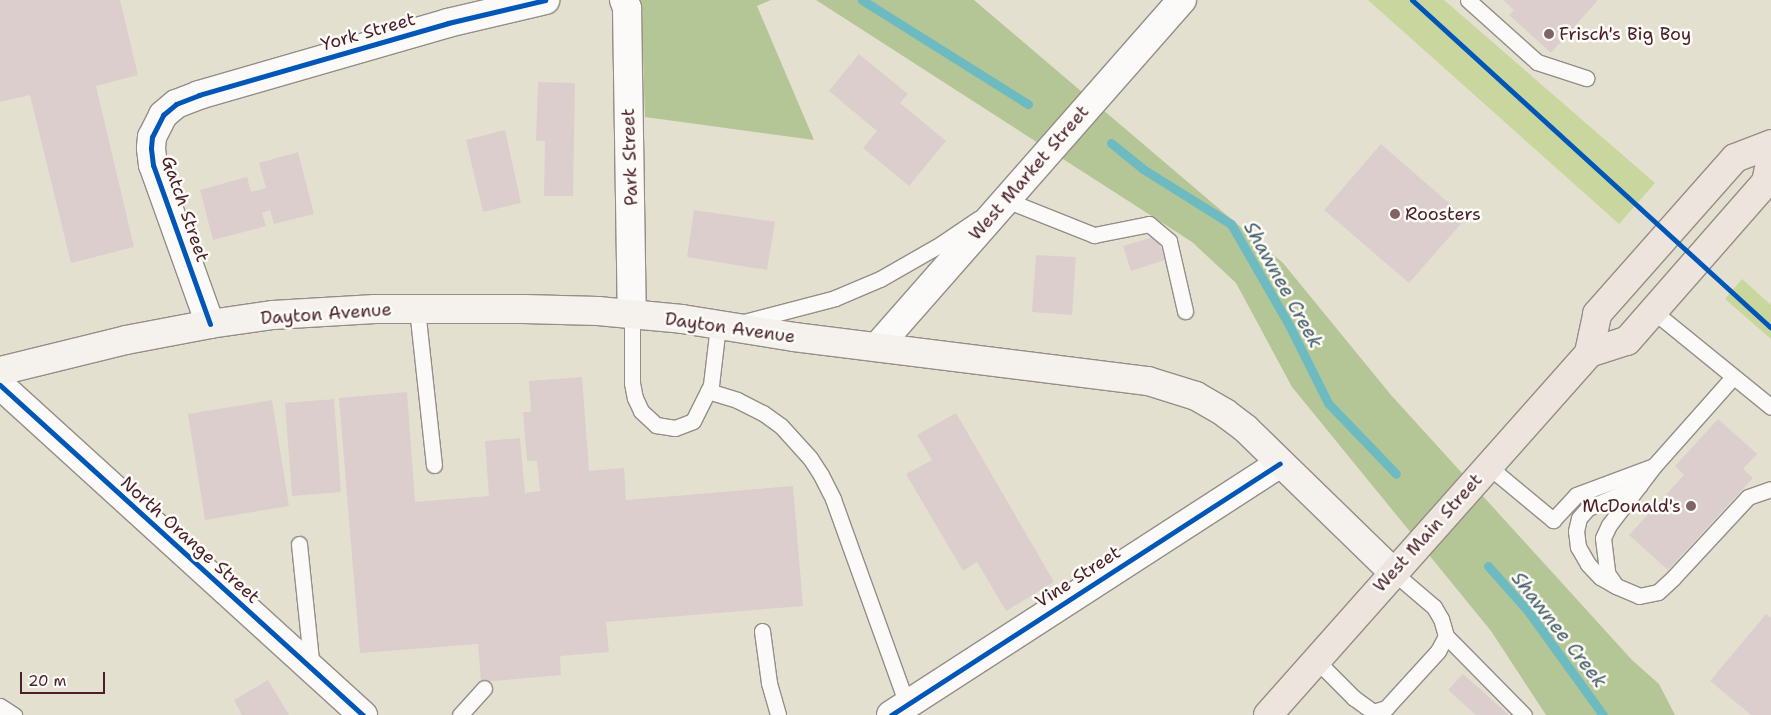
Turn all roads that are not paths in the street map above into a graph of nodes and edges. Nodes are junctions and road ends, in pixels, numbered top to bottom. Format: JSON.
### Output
{"nodes":[{"id":1,"x":545,"y":0,"type":"edge"},
{"id":2,"x":624,"y":0,"type":"edge"},
{"id":3,"x":1182,"y":0,"type":"edge"},
{"id":4,"x":1468,"y":0,"type":"edge"},
{"id":5,"x":1586,"y":78,"type":"dead end"},
{"id":6,"x":199,"y":94,"type":"joint"},
{"id":7,"x":1771,"y":144,"type":"edge"},
{"id":8,"x":1771,"y":158,"type":"edge"},
{"id":9,"x":1006,"y":200,"type":"junction"},
{"id":10,"x":417,"y":309,"type":"junction"},
{"id":11,"x":1185,"y":311,"type":"dead end"},
{"id":12,"x":1653,"y":311,"type":"junction"},
{"id":13,"x":632,"y":315,"type":"junction"},
{"id":14,"x":210,"y":324,"type":"junction"},
{"id":15,"x":722,"y":326,"type":"junction"},
{"id":16,"x":877,"y":347,"type":"junction"},
{"id":17,"x":1589,"y":353,"type":"junction"},
{"id":18,"x":0,"y":372,"type":"edge"},
{"id":19,"x":1733,"y":377,"type":"junction"},
{"id":20,"x":0,"y":385,"type":"edge"},
{"id":21,"x":708,"y":391,"type":"junction"},
{"id":22,"x":1771,"y":407,"type":"edge"},
{"id":23,"x":1280,"y":462,"type":"junction"},
{"id":24,"x":434,"y":465,"type":"dead end"},
{"id":25,"x":1488,"y":466,"type":"junction"},
{"id":26,"x":1654,"y":466,"type":"junction"},
{"id":27,"x":1642,"y":484,"type":"junction"},
{"id":28,"x":1771,"y":489,"type":"edge"},
{"id":29,"x":299,"y":544,"type":"dead end"},
{"id":30,"x":1393,"y":572,"type":"junction"},
{"id":31,"x":1616,"y":586,"type":"junction"},
{"id":32,"x":762,"y":631,"type":"dead end"},
{"id":33,"x":1446,"y":636,"type":"junction"},
{"id":34,"x":1316,"y":660,"type":"junction"},
{"id":35,"x":312,"y":669,"type":"junction"},
{"id":36,"x":484,"y":688,"type":"dead end"},
{"id":37,"x":0,"y":706,"type":"edge"},
{"id":38,"x":899,"y":710,"type":"edge"},
{"id":39,"x":1375,"y":714,"type":"edge"},
{"id":40,"x":14,"y":715,"type":"edge"},
{"id":41,"x":363,"y":715,"type":"edge"},
{"id":42,"x":460,"y":715,"type":"edge"},
{"id":43,"x":778,"y":715,"type":"edge"},
{"id":44,"x":1268,"y":715,"type":"edge"},
{"id":45,"x":1524,"y":715,"type":"edge"}],
"edges":[{"from":1,"to":6,"type":"street","name":"York Street"},
{"from":2,"to":13,"type":"street","name":"Park Street"},
{"from":3,"to":9,"type":"street","name":"West Market Street"},
{"from":4,"to":5,"type":"lane"},
{"from":6,"to":14,"type":"street","name":"Gatch Street"},
{"from":7,"to":17,"type":"main road"},
{"from":8,"to":12,"type":"main road"},
{"from":9,"to":11,"type":"lane"},
{"from":9,"to":15,"type":"lane"},
{"from":9,"to":16,"type":"street","name":"West Market Street"},
{"from":10,"to":13,"type":"main road","name":"Dayton Avenue"},
{"from":10,"to":14,"type":"main road","name":"Dayton Avenue"},
{"from":10,"to":24,"type":"lane"},
{"from":12,"to":17,"type":"main road"},
{"from":12,"to":19,"type":"lane"},
{"from":13,"to":15,"type":"main road","name":"Dayton Avenue"},
{"from":13,"to":21,"type":"lane"},
{"from":14,"to":18,"type":"main road","name":"Dayton Avenue"},
{"from":15,"to":16,"type":"main road","name":"Dayton Avenue"},
{"from":15,"to":21,"type":"lane"},
{"from":16,"to":23,"type":"main road","name":"Dayton Avenue"},
{"from":17,"to":25,"type":"main road","name":"West Main Street"},
{"from":19,"to":22,"type":"lane"},
{"from":19,"to":26,"type":"lane"},
{"from":20,"to":35,"type":"street","name":"North Orange Street"},
{"from":21,"to":38,"type":"lane"},
{"from":23,"to":30,"type":"main road","name":"Dayton Avenue"},
{"from":23,"to":38,"type":"street","name":"Vine Street"},
{"from":25,"to":26,"type":"lane"},
{"from":25,"to":30,"type":"main road","name":"West Main Street"},
{"from":26,"to":27,"type":"lane"},
{"from":27,"to":31,"type":"lane"},
{"from":27,"to":31,"type":"lane"},
{"from":28,"to":31,"type":"lane"},
{"from":29,"to":35,"type":"lane"},
{"from":30,"to":33,"type":"lane"},
{"from":30,"to":34,"type":"main road","name":"West Main Street"},
{"from":32,"to":43,"type":"lane"},
{"from":33,"to":39,"type":"lane"},
{"from":33,"to":45,"type":"lane"},
{"from":34,"to":39,"type":"lane"},
{"from":34,"to":44,"type":"main road","name":"West Main Street"},
{"from":35,"to":41,"type":"street","name":"North Orange Street"},
{"from":36,"to":42,"type":"lane"},
{"from":37,"to":40,"type":"lane"}]}
